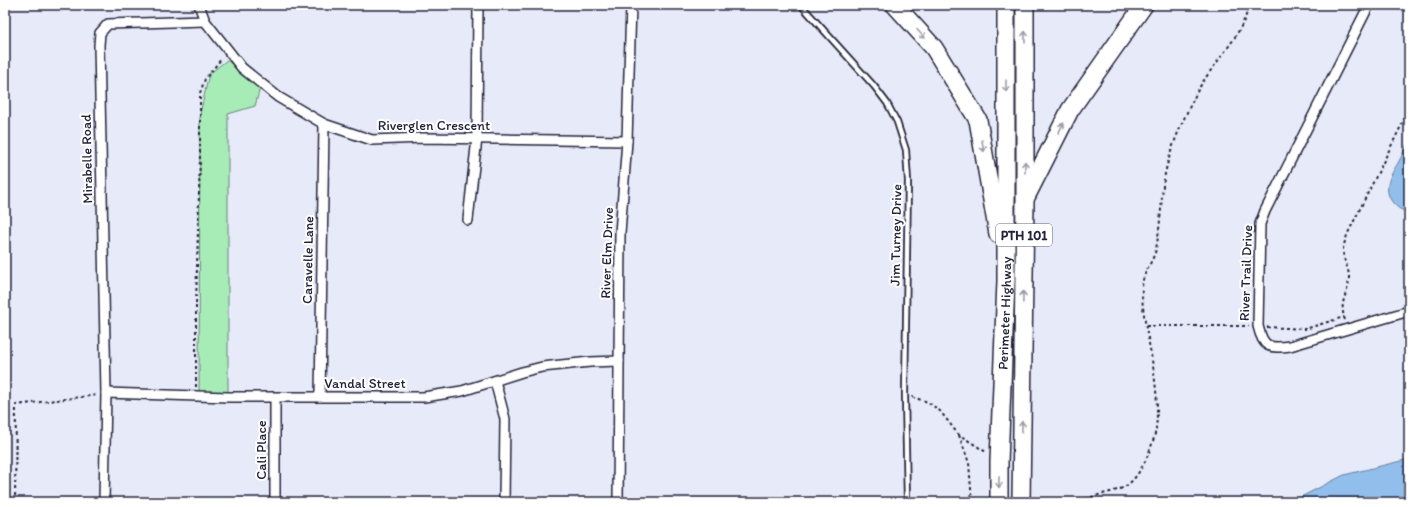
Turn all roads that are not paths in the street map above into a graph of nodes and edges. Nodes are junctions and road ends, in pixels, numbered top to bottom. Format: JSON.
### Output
{"nodes":[{"id":1,"x":199,"y":5,"type":"edge"},
{"id":2,"x":478,"y":5,"type":"edge"},
{"id":3,"x":631,"y":5,"type":"edge"},
{"id":4,"x":801,"y":5,"type":"edge"},
{"id":5,"x":895,"y":5,"type":"edge"},
{"id":6,"x":1006,"y":5,"type":"edge"},
{"id":7,"x":1025,"y":5,"type":"edge"},
{"id":8,"x":1144,"y":5,"type":"edge"},
{"id":9,"x":1369,"y":5,"type":"edge"},
{"id":10,"x":205,"y":21,"type":"junction"},
{"id":11,"x":324,"y":124,"type":"junction"},
{"id":12,"x":477,"y":138,"type":"junction"},
{"id":13,"x":627,"y":141,"type":"junction"},
{"id":14,"x":1024,"y":200,"type":"junction"},
{"id":15,"x":468,"y":220,"type":"dead end"},
{"id":16,"x":1006,"y":281,"type":"junction"},
{"id":17,"x":1409,"y":311,"type":"edge"},
{"id":18,"x":619,"y":361,"type":"junction"},
{"id":19,"x":495,"y":381,"type":"junction"},
{"id":20,"x":106,"y":393,"type":"junction"},
{"id":21,"x":320,"y":397,"type":"junction"},
{"id":22,"x":276,"y":398,"type":"junction"},
{"id":23,"x":104,"y":502,"type":"edge"},
{"id":24,"x":275,"y":502,"type":"edge"},
{"id":25,"x":504,"y":502,"type":"edge"},
{"id":26,"x":618,"y":502,"type":"edge"},
{"id":27,"x":907,"y":502,"type":"edge"},
{"id":28,"x":999,"y":502,"type":"edge"},
{"id":29,"x":1021,"y":502,"type":"edge"}],
"edges":[{"from":1,"to":10,"type":"street","name":"Riverglen Crescent"},
{"from":2,"to":12,"type":"street"},
{"from":3,"to":13,"type":"street","name":"River Elm Drive"},
{"from":4,"to":27,"type":"lane","name":"Jim Turney Drive"},
{"from":5,"to":16,"type":"highway","one_way":true},
{"from":6,"to":16,"type":"highway","name":"Perimeter Highway","number":"PTH 101","one_way":true},
{"from":14,"to":7,"type":"highway","name":"Perimeter Highway","number":"PTH 101","one_way":true},
{"from":14,"to":8,"type":"highway","one_way":true},
{"from":9,"to":17,"type":"street","name":"River Trail Drive"},
{"from":10,"to":11,"type":"street","name":"Riverglen Crescent"},
{"from":10,"to":20,"type":"street","name":"Mirabelle Road"},
{"from":11,"to":12,"type":"street","name":"Riverglen Crescent"},
{"from":11,"to":21,"type":"street","name":"Caravelle Lane"},
{"from":12,"to":13,"type":"street","name":"Riverglen Crescent"},
{"from":12,"to":15,"type":"street"},
{"from":13,"to":18,"type":"street","name":"River Elm Drive"},
{"from":29,"to":14,"type":"highway","name":"Perimeter Highway","number":"PTH 101","one_way":true},
{"from":16,"to":28,"type":"highway","name":"Perimeter Highway","number":"PTH 101","one_way":true},
{"from":18,"to":19,"type":"street","name":"Vandal Street"},
{"from":18,"to":26,"type":"street","name":"River Elm Drive"},
{"from":19,"to":21,"type":"street","name":"Vandal Street"},
{"from":19,"to":25,"type":"street"},
{"from":20,"to":22,"type":"street","name":"Vandal Street"},
{"from":20,"to":23,"type":"street","name":"Mirabelle Road"},
{"from":21,"to":22,"type":"street","name":"Vandal Street"},
{"from":22,"to":24,"type":"street","name":"Cali Place"}]}
